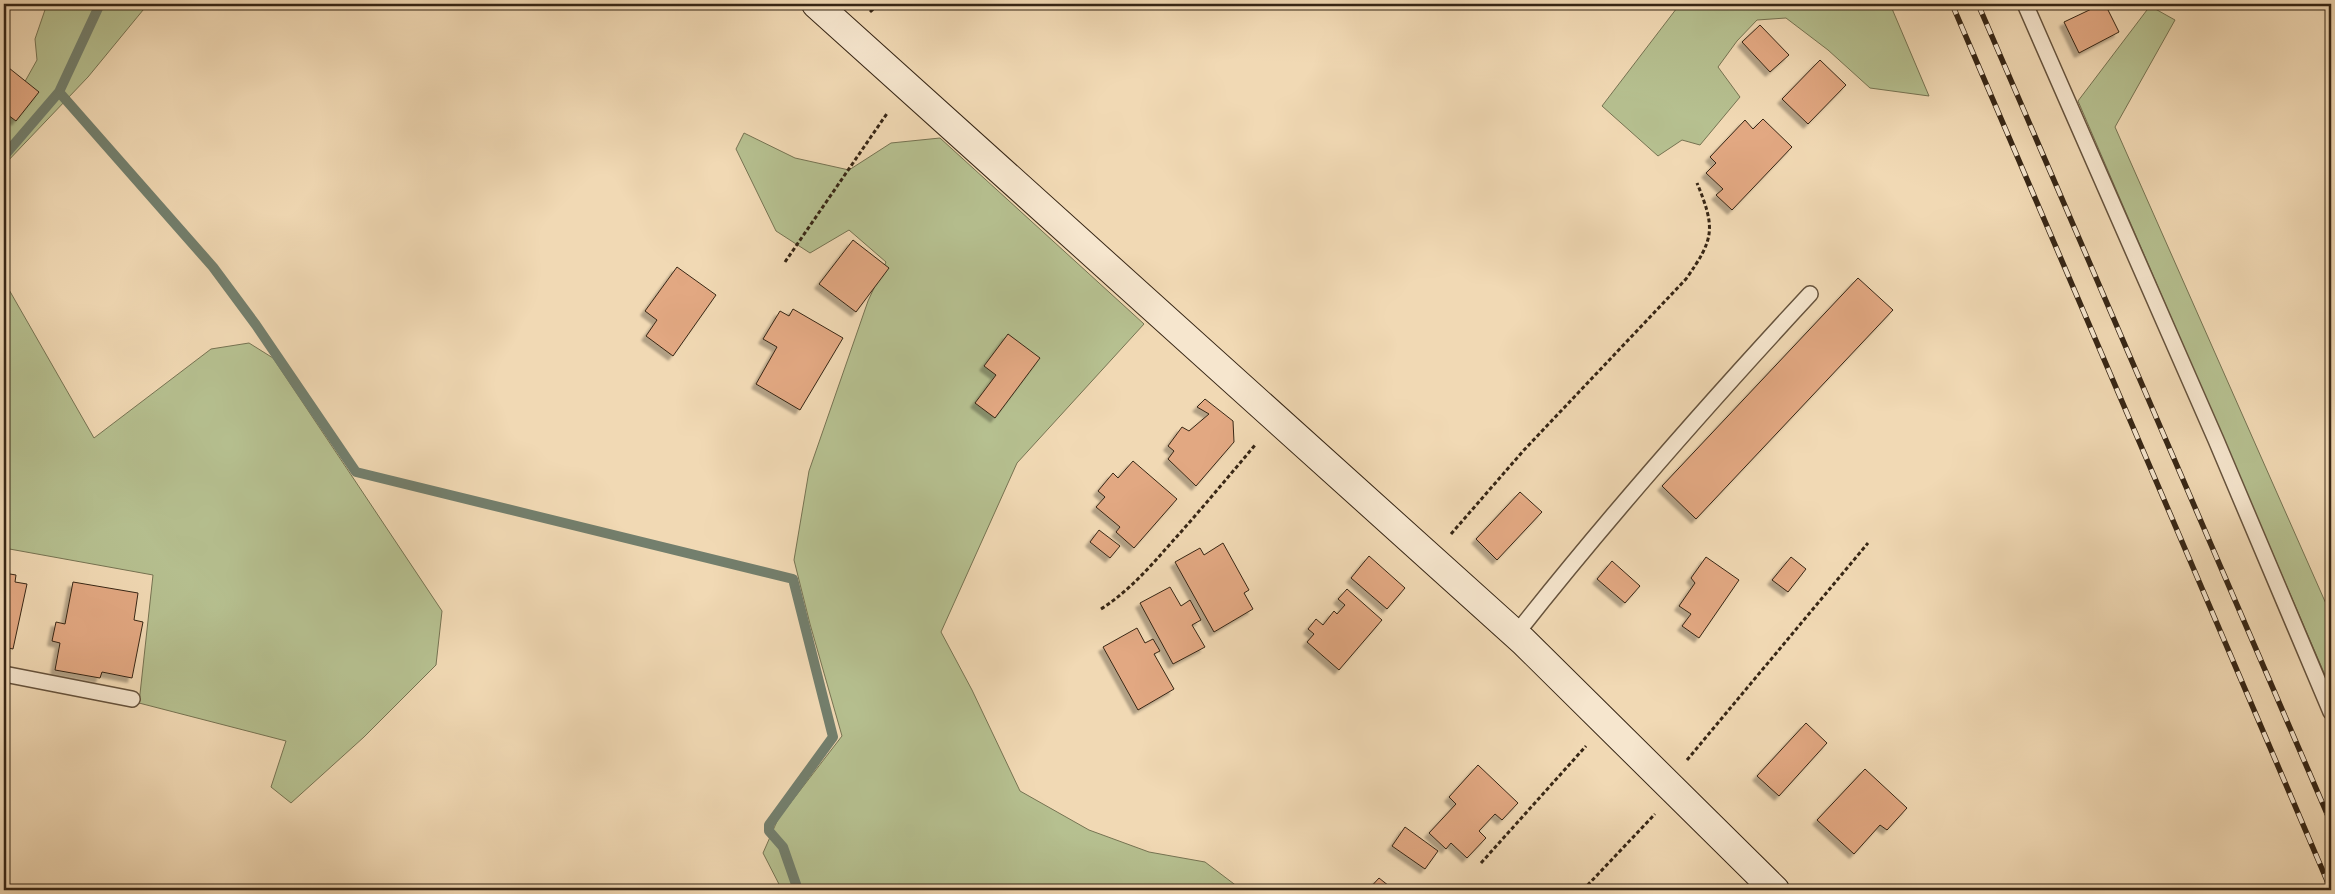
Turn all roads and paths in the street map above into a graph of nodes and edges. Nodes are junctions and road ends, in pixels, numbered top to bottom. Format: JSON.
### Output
{"nodes":[{"id":1,"x":816,"y":4,"type":"edge"},
{"id":2,"x":2025,"y":4,"type":"edge"},
{"id":3,"x":907,"y":85,"type":"junction"},
{"id":4,"x":1698,"y":183,"type":"dead end"},
{"id":5,"x":786,"y":262,"type":"dead end"},
{"id":6,"x":1810,"y":294,"type":"dead end"},
{"id":7,"x":1277,"y":418,"type":"junction"},
{"id":8,"x":1868,"y":543,"type":"dead end"},
{"id":9,"x":1431,"y":557,"type":"junction"},
{"id":10,"x":1101,"y":608,"type":"dead end"},
{"id":11,"x":1516,"y":634,"type":"junction"},
{"id":12,"x":4,"y":674,"type":"edge"},
{"id":13,"x":132,"y":699,"type":"dead end"},
{"id":14,"x":2331,"y":712,"type":"edge"},
{"id":15,"x":1607,"y":723,"type":"junction"},
{"id":16,"x":1672,"y":788,"type":"junction"},
{"id":17,"x":1481,"y":863,"type":"dead end"},
{"id":18,"x":1583,"y":890,"type":"edge"},
{"id":19,"x":1775,"y":890,"type":"edge"}],
"edges":[{"from":1,"to":3,"type":"street"},
{"from":2,"to":14,"type":"lane"},
{"from":3,"to":5,"type":"path"},
{"from":3,"to":7,"type":"street"},
{"from":4,"to":9,"type":"path"},
{"from":6,"to":11,"type":"lane"},
{"from":7,"to":9,"type":"street"},
{"from":7,"to":10,"type":"path"},
{"from":8,"to":16,"type":"path"},
{"from":9,"to":11,"type":"street"},
{"from":11,"to":15,"type":"street"},
{"from":12,"to":13,"type":"lane"},
{"from":15,"to":16,"type":"street"},
{"from":15,"to":17,"type":"path"},
{"from":16,"to":18,"type":"path"},
{"from":16,"to":19,"type":"street"}]}
